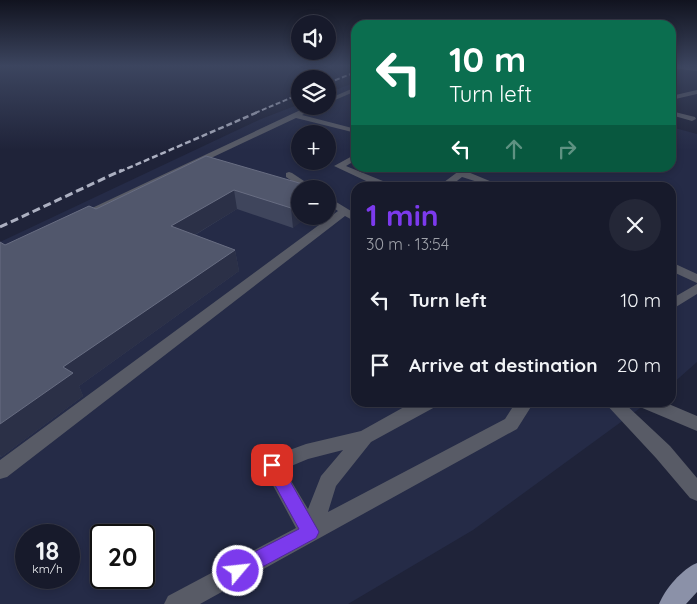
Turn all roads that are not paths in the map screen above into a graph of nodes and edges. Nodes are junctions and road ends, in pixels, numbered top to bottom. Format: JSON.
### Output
{"nodes":[{"id":1,"x":676,"y":114,"type":"edge"},
{"id":2,"x":295,"y":115,"type":"joint"},
{"id":3,"x":692,"y":119,"type":"dead end"},
{"id":4,"x":351,"y":130,"type":"edge"},
{"id":5,"x":351,"y":160,"type":"edge"},
{"id":6,"x":351,"y":171,"type":"edge"},
{"id":7,"x":353,"y":172,"type":"edge"},
{"id":8,"x":462,"y":172,"type":"edge"},
{"id":9,"x":468,"y":172,"type":"edge"},
{"id":10,"x":290,"y":175,"type":"dead end"},
{"id":11,"x":298,"y":180,"type":"edge"},
{"id":12,"x":377,"y":182,"type":"edge"},
{"id":13,"x":449,"y":182,"type":"edge"},
{"id":14,"x":485,"y":182,"type":"edge"},
{"id":15,"x":336,"y":205,"type":"edge"},
{"id":16,"x":351,"y":215,"type":"edge"},
{"id":17,"x":70,"y":220,"type":"edge"},
{"id":18,"x":676,"y":268,"type":"edge"},
{"id":19,"x":697,"y":279,"type":"edge"},
{"id":20,"x":697,"y":288,"type":"edge"},
{"id":21,"x":676,"y":303,"type":"edge"},
{"id":22,"x":420,"y":407,"type":"edge"},
{"id":23,"x":523,"y":407,"type":"edge"},
{"id":24,"x":617,"y":407,"type":"edge"},
{"id":25,"x":658,"y":407,"type":"edge"},
{"id":26,"x":697,"y":424,"type":"edge"},
{"id":27,"x":365,"y":437,"type":"junction"},
{"id":28,"x":0,"y":471,"type":"edge"},
{"id":29,"x":697,"y":492,"type":"edge"},
{"id":30,"x":310,"y":532,"type":"junction"},
{"id":31,"x":697,"y":574,"type":"edge"},
{"id":32,"x":176,"y":604,"type":"edge"},
{"id":33,"x":671,"y":604,"type":"edge"}],
"edges":[{"from":1,"to":3,"type":"lane"},
{"from":2,"to":4,"type":"lane"},
{"from":2,"to":17,"type":"lane"},
{"from":5,"to":6,"type":"lane"},
{"from":7,"to":12,"type":"lane"},
{"from":8,"to":13,"type":"lane"},
{"from":9,"to":14,"type":"lane"},
{"from":10,"to":11,"type":"lane"},
{"from":15,"to":16,"type":"lane"},
{"from":16,"to":28,"type":"lane"},
{"from":18,"to":19,"type":"lane"},
{"from":20,"to":21,"type":"lane"},
{"from":22,"to":27,"type":"lane"},
{"from":23,"to":30,"type":"lane"},
{"from":24,"to":29,"type":"lane"},
{"from":25,"to":26,"type":"lane"},
{"from":27,"to":30,"type":"lane"},
{"from":27,"to":30,"type":"lane"},
{"from":30,"to":32,"type":"lane"},
{"from":31,"to":33,"type":"main road"}]}
